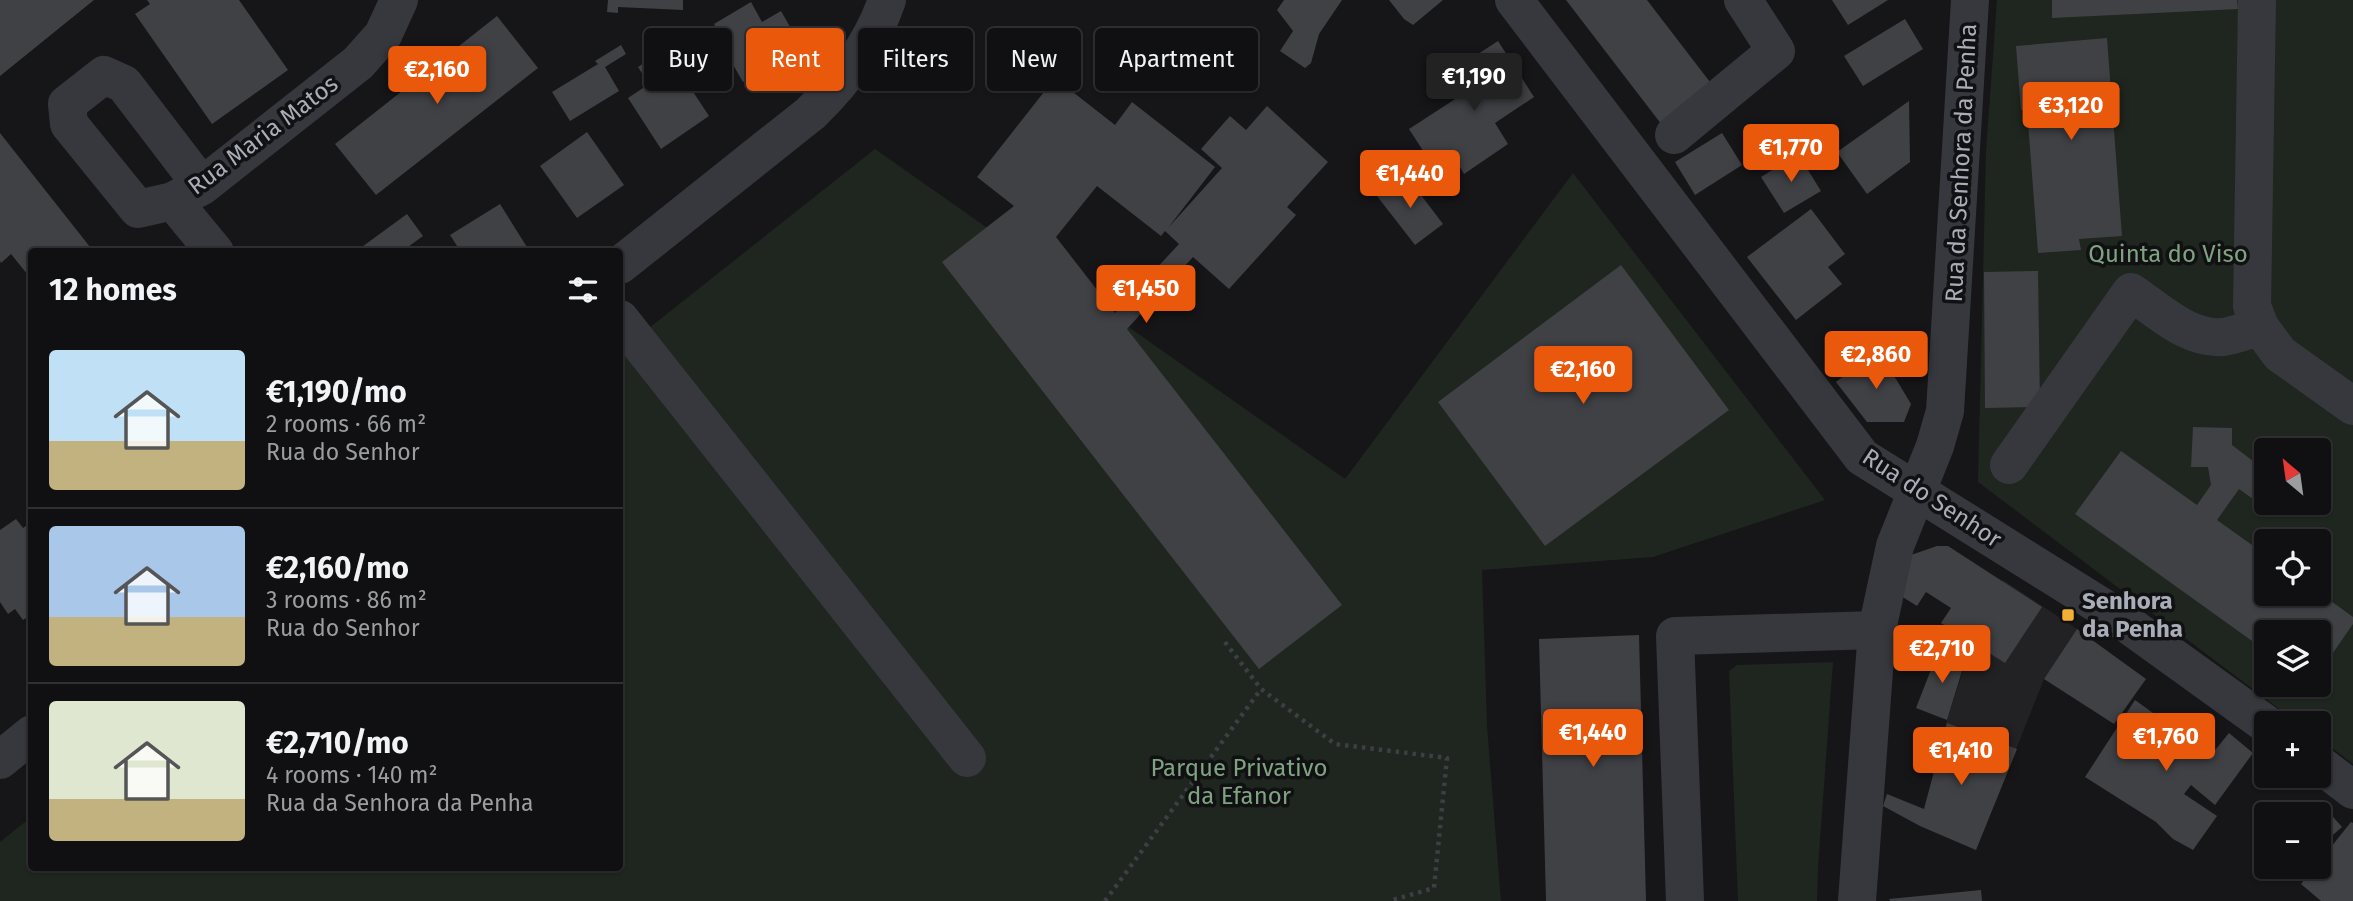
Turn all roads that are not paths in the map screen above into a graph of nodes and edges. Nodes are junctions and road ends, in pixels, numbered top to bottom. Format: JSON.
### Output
{"nodes":[{"id":1,"x":399,"y":0,"type":"edge"},
{"id":2,"x":887,"y":0,"type":"edge"},
{"id":3,"x":1514,"y":0,"type":"edge"},
{"id":4,"x":1743,"y":0,"type":"edge"},
{"id":5,"x":1970,"y":0,"type":"edge"},
{"id":6,"x":2257,"y":0,"type":"edge"},
{"id":7,"x":1674,"y":135,"type":"dead end"},
{"id":8,"x":213,"y":248,"type":"edge"},
{"id":9,"x":623,"y":263,"type":"edge"},
{"id":10,"x":623,"y":323,"type":"edge"},
{"id":11,"x":2260,"y":327,"type":"junction"},
{"id":12,"x":2353,"y":406,"type":"edge"},
{"id":13,"x":2009,"y":465,"type":"dead end"},
{"id":14,"x":1917,"y":492,"type":"junction"},
{"id":15,"x":1877,"y":630,"type":"junction"},
{"id":16,"x":2254,"y":715,"type":"edge"},
{"id":17,"x":28,"y":737,"type":"edge"},
{"id":18,"x":967,"y":758,"type":"dead end"},
{"id":19,"x":0,"y":760,"type":"edge"},
{"id":20,"x":2331,"y":773,"type":"edge"},
{"id":21,"x":2353,"y":790,"type":"edge"},
{"id":22,"x":1685,"y":901,"type":"edge"},
{"id":23,"x":1857,"y":901,"type":"edge"}],
"edges":[{"from":1,"to":8,"type":"street","name":"Rua Maria Matos"},
{"from":2,"to":9,"type":"street"},
{"from":3,"to":14,"type":"street","name":"Rua do Senhor"},
{"from":4,"to":7,"type":"street"},
{"from":5,"to":14,"type":"street","name":"Rua da Senhora da Penha"},
{"from":6,"to":11,"type":"street"},
{"from":10,"to":18,"type":"street"},
{"from":11,"to":12,"type":"street"},
{"from":11,"to":13,"type":"street"},
{"from":14,"to":15,"type":"street","name":"Rua da Senhora da Penha"},
{"from":14,"to":16,"type":"street","name":"Rua do Senhor"},
{"from":15,"to":22,"type":"street"},
{"from":15,"to":23,"type":"street","name":"Rua da Senhora da Penha"},
{"from":17,"to":19,"type":"street"},
{"from":20,"to":21,"type":"street"}]}
